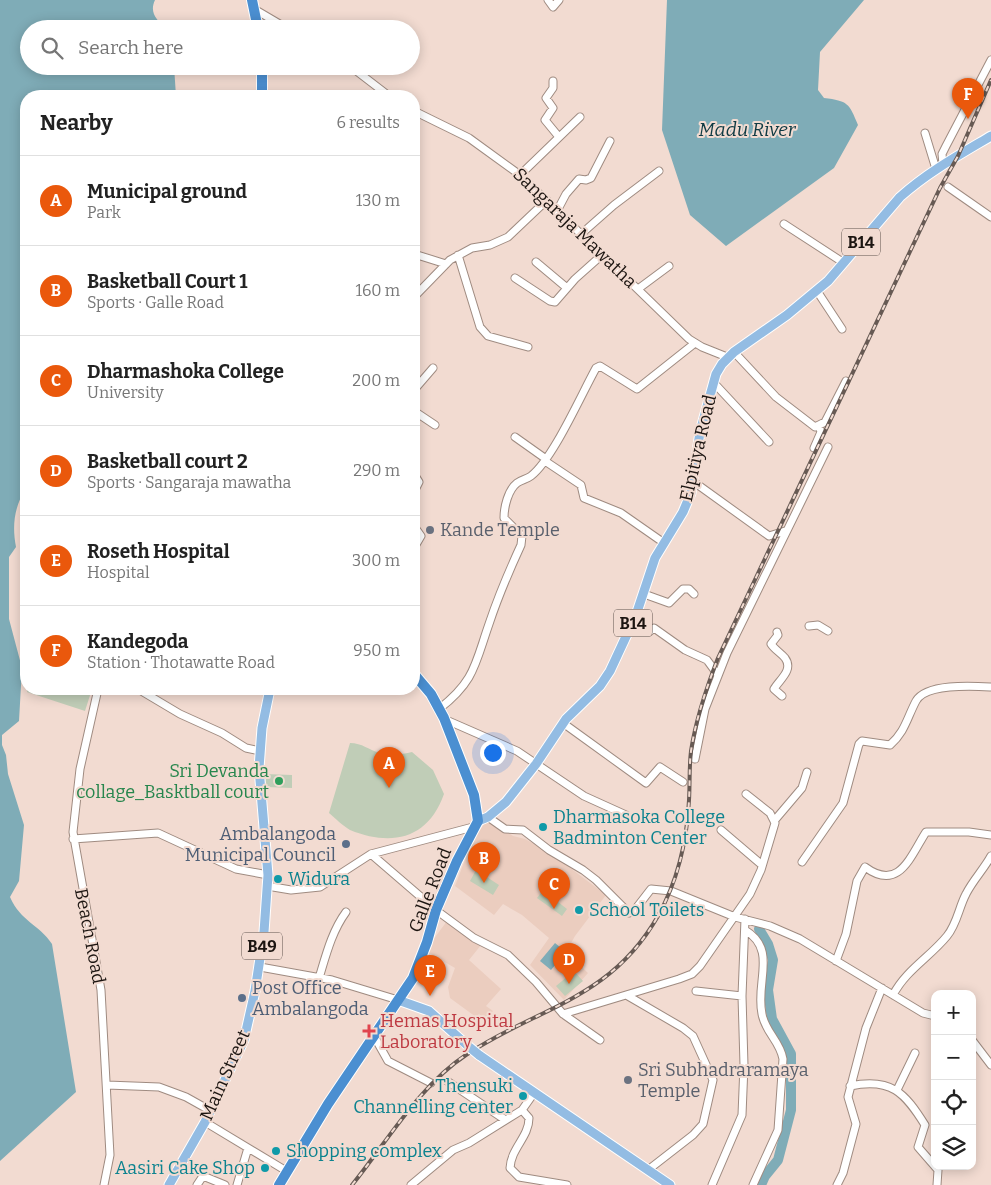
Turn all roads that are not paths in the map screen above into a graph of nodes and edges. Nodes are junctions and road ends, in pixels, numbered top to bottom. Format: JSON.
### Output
{"nodes":[{"id":1,"x":548,"y":0,"type":"edge"},
{"id":2,"x":563,"y":1,"type":"edge"},
{"id":3,"x":253,"y":5,"type":"edge"},
{"id":4,"x":256,"y":20,"type":"edge"},
{"id":5,"x":275,"y":20,"type":"edge"},
{"id":6,"x":991,"y":60,"type":"edge"},
{"id":7,"x":262,"y":75,"type":"edge"},
{"id":8,"x":362,"y":75,"type":"edge"},
{"id":9,"x":553,"y":81,"type":"dead end"},
{"id":10,"x":262,"y":90,"type":"edge"},
{"id":11,"x":381,"y":90,"type":"edge"},
{"id":12,"x":420,"y":114,"type":"edge"},
{"id":13,"x":580,"y":117,"type":"dead end"},
{"id":14,"x":925,"y":133,"type":"dead end"},
{"id":15,"x":559,"y":136,"type":"junction"},
{"id":16,"x":991,"y":136,"type":"edge"},
{"id":17,"x":610,"y":141,"type":"dead end"},
{"id":18,"x":939,"y":167,"type":"junction"},
{"id":19,"x":659,"y":171,"type":"dead end"},
{"id":20,"x":520,"y":174,"type":"junction"},
{"id":21,"x":948,"y":187,"type":"dead end"},
{"id":22,"x":547,"y":200,"type":"junction"},
{"id":23,"x":557,"y":210,"type":"junction"},
{"id":24,"x":991,"y":217,"type":"edge"},
{"id":25,"x":784,"y":224,"type":"dead end"},
{"id":26,"x":580,"y":235,"type":"junction"},
{"id":27,"x":602,"y":254,"type":"junction"},
{"id":28,"x":420,"y":256,"type":"edge"},
{"id":29,"x":458,"y":256,"type":"junction"},
{"id":30,"x":536,"y":262,"type":"dead end"},
{"id":31,"x":844,"y":263,"type":"junction"},
{"id":32,"x":446,"y":264,"type":"junction"},
{"id":33,"x":669,"y":266,"type":"dead end"},
{"id":34,"x":515,"y":278,"type":"dead end"},
{"id":35,"x":568,"y":288,"type":"junction"},
{"id":36,"x":638,"y":289,"type":"junction"},
{"id":37,"x":420,"y":291,"type":"edge"},
{"id":38,"x":817,"y":291,"type":"junction"},
{"id":39,"x":842,"y":329,"type":"dead end"},
{"id":40,"x":695,"y":343,"type":"junction"},
{"id":41,"x":528,"y":347,"type":"dead end"},
{"id":42,"x":730,"y":354,"type":"junction"},
{"id":43,"x":433,"y":368,"type":"dead end"},
{"id":44,"x":846,"y":381,"type":"dead end"},
{"id":45,"x":420,"y":383,"type":"edge"},
{"id":46,"x":714,"y":383,"type":"junction"},
{"id":47,"x":420,"y":415,"type":"edge"},
{"id":48,"x":435,"y":424,"type":"dead end"},
{"id":49,"x":819,"y":426,"type":"junction"},
{"id":50,"x":515,"y":437,"type":"dead end"},
{"id":51,"x":769,"y":442,"type":"dead end"},
{"id":52,"x":828,"y":447,"type":"dead end"},
{"id":53,"x":814,"y":448,"type":"dead end"},
{"id":54,"x":545,"y":460,"type":"junction"},
{"id":55,"x":694,"y":482,"type":"junction"},
{"id":56,"x":785,"y":530,"type":"junction"},
{"id":57,"x":664,"y":543,"type":"junction"},
{"id":58,"x":644,"y":594,"type":"junction"},
{"id":59,"x":694,"y":594,"type":"dead end"},
{"id":60,"x":633,"y":623,"type":"junction"},
{"id":61,"x":809,"y":626,"type":"dead end"},
{"id":62,"x":828,"y":631,"type":"dead end"},
{"id":63,"x":777,"y":632,"type":"dead end"},
{"id":64,"x":718,"y":675,"type":"junction"},
{"id":65,"x":420,"y":680,"type":"edge"},
{"id":66,"x":991,"y":688,"type":"edge"},
{"id":67,"x":97,"y":695,"type":"edge"},
{"id":68,"x":148,"y":695,"type":"edge"},
{"id":69,"x":269,"y":695,"type":"edge"},
{"id":70,"x":782,"y":696,"type":"dead end"},
{"id":71,"x":439,"y":709,"type":"junction"},
{"id":72,"x":444,"y":718,"type":"junction"},
{"id":73,"x":563,"y":723,"type":"junction"},
{"id":74,"x":260,"y":751,"type":"junction"},
{"id":75,"x":695,"y":758,"type":"dead end"},
{"id":76,"x":536,"y":764,"type":"junction"},
{"id":77,"x":807,"y":772,"type":"dead end"},
{"id":78,"x":683,"y":782,"type":"dead end"},
{"id":79,"x":746,"y":794,"type":"dead end"},
{"id":80,"x":626,"y":815,"type":"dead end"},
{"id":81,"x":488,"y":817,"type":"junction"},
{"id":82,"x":774,"y":821,"type":"junction"},
{"id":83,"x":476,"y":824,"type":"junction"},
{"id":84,"x":721,"y":830,"type":"dead end"},
{"id":85,"x":991,"y":835,"type":"edge"},
{"id":86,"x":73,"y":839,"type":"junction"},
{"id":87,"x":371,"y":854,"type":"junction"},
{"id":88,"x":991,"y":856,"type":"edge"},
{"id":89,"x":802,"y":862,"type":"dead end"},
{"id":90,"x":762,"y":865,"type":"junction"},
{"id":91,"x":268,"y":875,"type":"junction"},
{"id":92,"x":267,"y":886,"type":"junction"},
{"id":93,"x":436,"y":910,"type":"junction"},
{"id":94,"x":346,"y":912,"type":"dead end"},
{"id":95,"x":735,"y":917,"type":"junction"},
{"id":96,"x":745,"y":919,"type":"junction"},
{"id":97,"x":745,"y":930,"type":"junction"},
{"id":98,"x":836,"y":961,"type":"junction"},
{"id":99,"x":260,"y":967,"type":"junction"},
{"id":100,"x":319,"y":978,"type":"junction"},
{"id":101,"x":882,"y":988,"type":"junction"},
{"id":102,"x":696,"y":991,"type":"dead end"},
{"id":103,"x":893,"y":995,"type":"junction"},
{"id":104,"x":628,"y":996,"type":"junction"},
{"id":105,"x":742,"y":996,"type":"junction"},
{"id":106,"x":398,"y":1000,"type":"junction"},
{"id":107,"x":563,"y":1014,"type":"junction"},
{"id":108,"x":931,"y":1015,"type":"edge"},
{"id":109,"x":374,"y":1036,"type":"junction"},
{"id":110,"x":600,"y":1040,"type":"dead end"},
{"id":111,"x":976,"y":1045,"type":"edge"},
{"id":112,"x":915,"y":1054,"type":"dead end"},
{"id":113,"x":991,"y":1065,"type":"edge"},
{"id":114,"x":447,"y":1080,"type":"dead end"},
{"id":115,"x":431,"y":1082,"type":"dead end"},
{"id":116,"x":107,"y":1085,"type":"junction"},
{"id":117,"x":850,"y":1086,"type":"junction"},
{"id":118,"x":897,"y":1090,"type":"junction"},
{"id":119,"x":534,"y":1093,"type":"junction"},
{"id":120,"x":211,"y":1110,"type":"junction"},
{"id":121,"x":522,"y":1110,"type":"junction"},
{"id":122,"x":504,"y":1119,"type":"junction"},
{"id":123,"x":205,"y":1122,"type":"junction"},
{"id":124,"x":248,"y":1148,"type":"junction"},
{"id":125,"x":648,"y":1170,"type":"junction"},
{"id":126,"x":288,"y":1172,"type":"junction"},
{"id":127,"x":712,"y":1184,"type":"edge"},
{"id":128,"x":104,"y":1185,"type":"edge"},
{"id":129,"x":169,"y":1185,"type":"edge"},
{"id":130,"x":197,"y":1185,"type":"edge"},
{"id":131,"x":225,"y":1185,"type":"edge"},
{"id":132,"x":237,"y":1185,"type":"edge"},
{"id":133,"x":279,"y":1185,"type":"edge"},
{"id":134,"x":410,"y":1185,"type":"edge"},
{"id":135,"x":567,"y":1185,"type":"edge"},
{"id":136,"x":670,"y":1185,"type":"edge"},
{"id":137,"x":722,"y":1185,"type":"edge"},
{"id":138,"x":753,"y":1185,"type":"edge"},
{"id":139,"x":837,"y":1185,"type":"edge"},
{"id":140,"x":938,"y":1185,"type":"edge"}],
"edges":[{"from":1,"to":2,"type":"street"},
{"from":3,"to":4,"type":"highway"},
{"from":3,"to":5,"type":"street"},
{"from":6,"to":18,"type":"street"},
{"from":7,"to":10,"type":"highway"},
{"from":8,"to":11,"type":"street"},
{"from":9,"to":15,"type":"street"},
{"from":12,"to":20,"type":"street","name":"Sangaraja Mawatha"},
{"from":13,"to":15,"type":"street"},
{"from":14,"to":18,"type":"street"},
{"from":15,"to":20,"type":"street"},
{"from":16,"to":18,"type":"main road","name":"Elpitiya Road","number":"B14"},
{"from":17,"to":23,"type":"street"},
{"from":18,"to":31,"type":"main road","name":"Elpitiya Road","number":"B14"},
{"from":19,"to":26,"type":"street"},
{"from":20,"to":22,"type":"street","name":"Sangaraja Mawatha"},
{"from":21,"to":24,"type":"street"},
{"from":22,"to":23,"type":"street","name":"Sangaraja Mawatha"},
{"from":22,"to":29,"type":"street"},
{"from":23,"to":26,"type":"street","name":"Sangaraja Mawatha"},
{"from":25,"to":31,"type":"street"},
{"from":26,"to":27,"type":"street","name":"Sangaraja Mawatha"},
{"from":27,"to":35,"type":"street"},
{"from":27,"to":36,"type":"street","name":"Sangaraja Mawatha"},
{"from":28,"to":32,"type":"street"},
{"from":29,"to":32,"type":"street"},
{"from":29,"to":41,"type":"street"},
{"from":30,"to":35,"type":"street"},
{"from":31,"to":38,"type":"main road","name":"Elpitiya Road","number":"B14"},
{"from":32,"to":37,"type":"street"},
{"from":33,"to":36,"type":"street"},
{"from":34,"to":35,"type":"street"},
{"from":36,"to":40,"type":"street","name":"Sangaraja Mawatha"},
{"from":38,"to":39,"type":"street"},
{"from":38,"to":42,"type":"main road","name":"Elpitiya Road","number":"B14"},
{"from":40,"to":42,"type":"street","name":"Sangaraja Mawatha"},
{"from":40,"to":54,"type":"street"},
{"from":42,"to":46,"type":"main road","name":"Elpitiya Road","number":"B14"},
{"from":42,"to":49,"type":"street"},
{"from":43,"to":45,"type":"street"},
{"from":44,"to":49,"type":"street"},
{"from":46,"to":51,"type":"street"},
{"from":46,"to":55,"type":"main road","name":"Elpitiya Road","number":"B14"},
{"from":47,"to":48,"type":"street"},
{"from":49,"to":53,"type":"street"},
{"from":50,"to":54,"type":"street"},
{"from":52,"to":56,"type":"street"},
{"from":54,"to":57,"type":"street"},
{"from":54,"to":71,"type":"street"},
{"from":55,"to":56,"type":"street"},
{"from":55,"to":57,"type":"main road","name":"Elpitiya Road","number":"B14"},
{"from":56,"to":64,"type":"street"},
{"from":57,"to":58,"type":"main road","name":"Elpitiya Road","number":"B14"},
{"from":58,"to":59,"type":"street"},
{"from":58,"to":60,"type":"main road","name":"Elpitiya Road","number":"B14"},
{"from":60,"to":64,"type":"street"},
{"from":60,"to":73,"type":"main road","name":"Elpitiya Road","number":"B14"},
{"from":61,"to":62,"type":"street"},
{"from":63,"to":70,"type":"street"},
{"from":64,"to":75,"type":"street"},
{"from":65,"to":71,"type":"highway"},
{"from":66,"to":89,"type":"street"},
{"from":67,"to":86,"type":"street","name":"Beach Road"},
{"from":68,"to":74,"type":"street"},
{"from":69,"to":74,"type":"main road","name":"Main Street","number":"B49"},
{"from":71,"to":72,"type":"highway"},
{"from":72,"to":76,"type":"street"},
{"from":72,"to":83,"type":"highway"},
{"from":73,"to":76,"type":"main road","name":"Elpitiya Road","number":"B14"},
{"from":73,"to":78,"type":"street"},
{"from":74,"to":91,"type":"main road","name":"Main Street","number":"B49"},
{"from":76,"to":80,"type":"street"},
{"from":76,"to":81,"type":"main road","name":"Elpitiya Road","number":"B14"},
{"from":77,"to":82,"type":"street"},
{"from":79,"to":82,"type":"street"},
{"from":81,"to":83,"type":"main road","name":"Elpitiya Road","number":"B14"},
{"from":81,"to":95,"type":"street"},
{"from":82,"to":90,"type":"street"},
{"from":83,"to":87,"type":"street"},
{"from":83,"to":93,"type":"highway","name":"Galle Road"},
{"from":84,"to":90,"type":"street"},
{"from":85,"to":98,"type":"street"},
{"from":86,"to":91,"type":"street"},
{"from":86,"to":116,"type":"street","name":"Beach Road"},
{"from":87,"to":92,"type":"street"},
{"from":87,"to":93,"type":"street"},
{"from":88,"to":103,"type":"street"},
{"from":90,"to":95,"type":"street"},
{"from":91,"to":92,"type":"main road","name":"Main Street","number":"B49"},
{"from":92,"to":99,"type":"main road","name":"Main Street","number":"B49"},
{"from":93,"to":106,"type":"highway","name":"Galle Road"},
{"from":93,"to":107,"type":"street"},
{"from":94,"to":100,"type":"street"},
{"from":95,"to":96,"type":"street"},
{"from":95,"to":104,"type":"street"},
{"from":96,"to":97,"type":"street"},
{"from":96,"to":98,"type":"street"},
{"from":97,"to":105,"type":"street"},
{"from":97,"to":138,"type":"street"},
{"from":98,"to":101,"type":"street"},
{"from":99,"to":100,"type":"street"},
{"from":99,"to":120,"type":"main road","name":"Main Street","number":"B49"},
{"from":100,"to":106,"type":"street"},
{"from":101,"to":103,"type":"street"},
{"from":101,"to":117,"type":"street"},
{"from":102,"to":105,"type":"street"},
{"from":103,"to":108,"type":"street"},
{"from":104,"to":107,"type":"street"},
{"from":104,"to":125,"type":"street"},
{"from":105,"to":127,"type":"street"},
{"from":106,"to":109,"type":"highway","name":"Galle Road"},
{"from":106,"to":119,"type":"main road","bridge":true},
{"from":107,"to":110,"type":"street"},
{"from":109,"to":115,"type":"street"},
{"from":109,"to":126,"type":"highway","name":"Galle Road"},
{"from":111,"to":113,"type":"street"},
{"from":112,"to":118,"type":"street"},
{"from":114,"to":122,"type":"street"},
{"from":116,"to":120,"type":"street"},
{"from":116,"to":128,"type":"street","name":"Beach Road"},
{"from":117,"to":118,"type":"street"},
{"from":117,"to":139,"type":"street"},
{"from":118,"to":140,"type":"street"},
{"from":119,"to":121,"type":"street"},
{"from":119,"to":125,"type":"main road"},
{"from":120,"to":123,"type":"main road","name":"Main Street","number":"B49"},
{"from":121,"to":122,"type":"street"},
{"from":121,"to":135,"type":"street"},
{"from":122,"to":134,"type":"street"},
{"from":123,"to":124,"type":"street"},
{"from":123,"to":129,"type":"main road","name":"Main Street","number":"B49"},
{"from":124,"to":126,"type":"street"},
{"from":124,"to":132,"type":"street"},
{"from":125,"to":136,"type":"main road"},
{"from":126,"to":133,"type":"highway","name":"Galle Road"},
{"from":127,"to":137,"type":"street"},
{"from":130,"to":131,"type":"street"}]}
